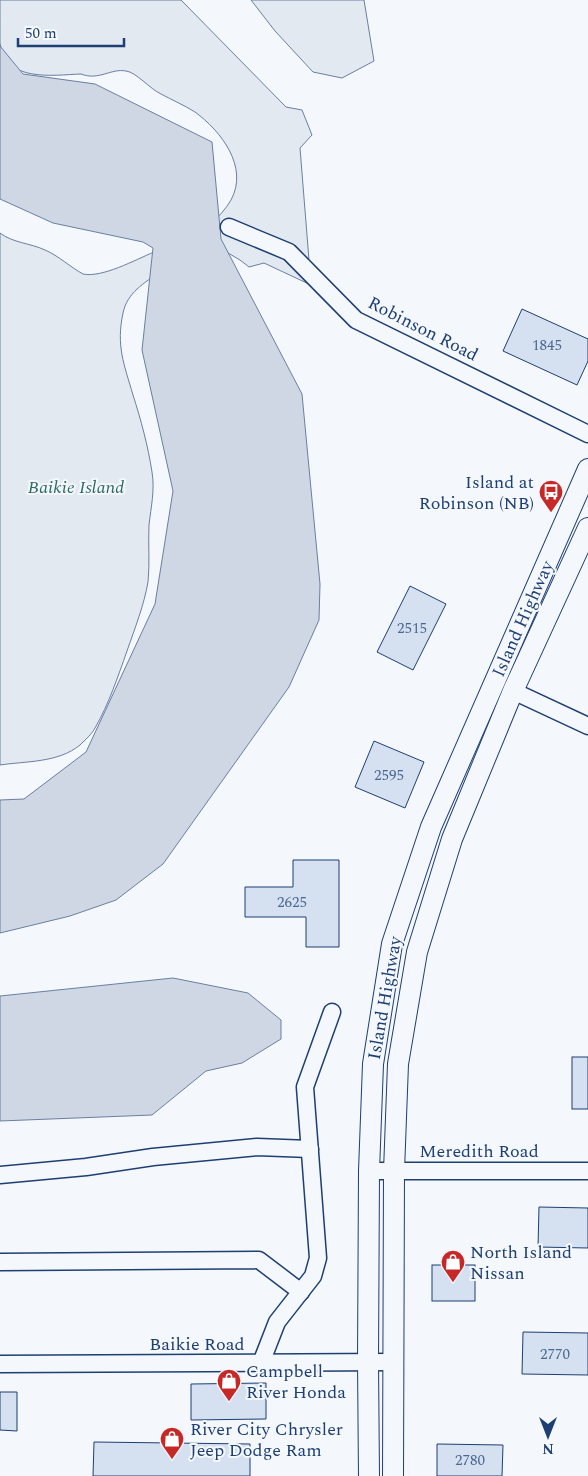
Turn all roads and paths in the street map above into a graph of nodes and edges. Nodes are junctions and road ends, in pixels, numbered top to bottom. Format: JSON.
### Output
{"nodes":[{"id":1,"x":229,"y":227,"type":"dead end"},
{"id":2,"x":588,"y":434,"type":"edge"},
{"id":3,"x":588,"y":469,"type":"edge"},
{"id":4,"x":588,"y":528,"type":"edge"},
{"id":5,"x":512,"y":691,"type":"junction"},
{"id":6,"x":588,"y":726,"type":"edge"},
{"id":7,"x":332,"y":1012,"type":"dead end"},
{"id":8,"x":310,"y":1149,"type":"junction"},
{"id":9,"x":369,"y":1171,"type":"junction"},
{"id":10,"x":394,"y":1171,"type":"junction"},
{"id":11,"x":588,"y":1171,"type":"edge"},
{"id":12,"x":0,"y":1175,"type":"edge"},
{"id":13,"x":0,"y":1262,"type":"edge"},
{"id":14,"x":301,"y":1292,"type":"junction"},
{"id":15,"x":368,"y":1362,"type":"junction"},
{"id":16,"x":393,"y":1362,"type":"junction"},
{"id":17,"x":261,"y":1363,"type":"junction"},
{"id":18,"x":0,"y":1364,"type":"edge"},
{"id":19,"x":369,"y":1476,"type":"edge"},
{"id":20,"x":393,"y":1476,"type":"edge"}],
"edges":[{"from":1,"to":2,"type":"street","name":"Robinson Road"},
{"from":3,"to":9,"type":"main road","name":"Island Highway"},
{"from":4,"to":5,"type":"main road","name":"Island Highway"},
{"from":5,"to":6,"type":"street"},
{"from":5,"to":10,"type":"main road","name":"Island Highway"},
{"from":7,"to":8,"type":"street"},
{"from":8,"to":12,"type":"street"},
{"from":8,"to":14,"type":"street"},
{"from":9,"to":10,"type":"street","name":"Meredith Road"},
{"from":9,"to":15,"type":"main road","name":"Island Highway"},
{"from":10,"to":11,"type":"street","name":"Meredith Road"},
{"from":10,"to":16,"type":"main road","name":"Island Highway"},
{"from":13,"to":14,"type":"street"},
{"from":14,"to":17,"type":"street"},
{"from":15,"to":16,"type":"street","name":"Baikie Road"},
{"from":15,"to":17,"type":"street","name":"Baikie Road"},
{"from":15,"to":19,"type":"main road","name":"Island Highway"},
{"from":16,"to":20,"type":"main road","name":"Island Highway"},
{"from":17,"to":18,"type":"street","name":"Baikie Road"}]}
